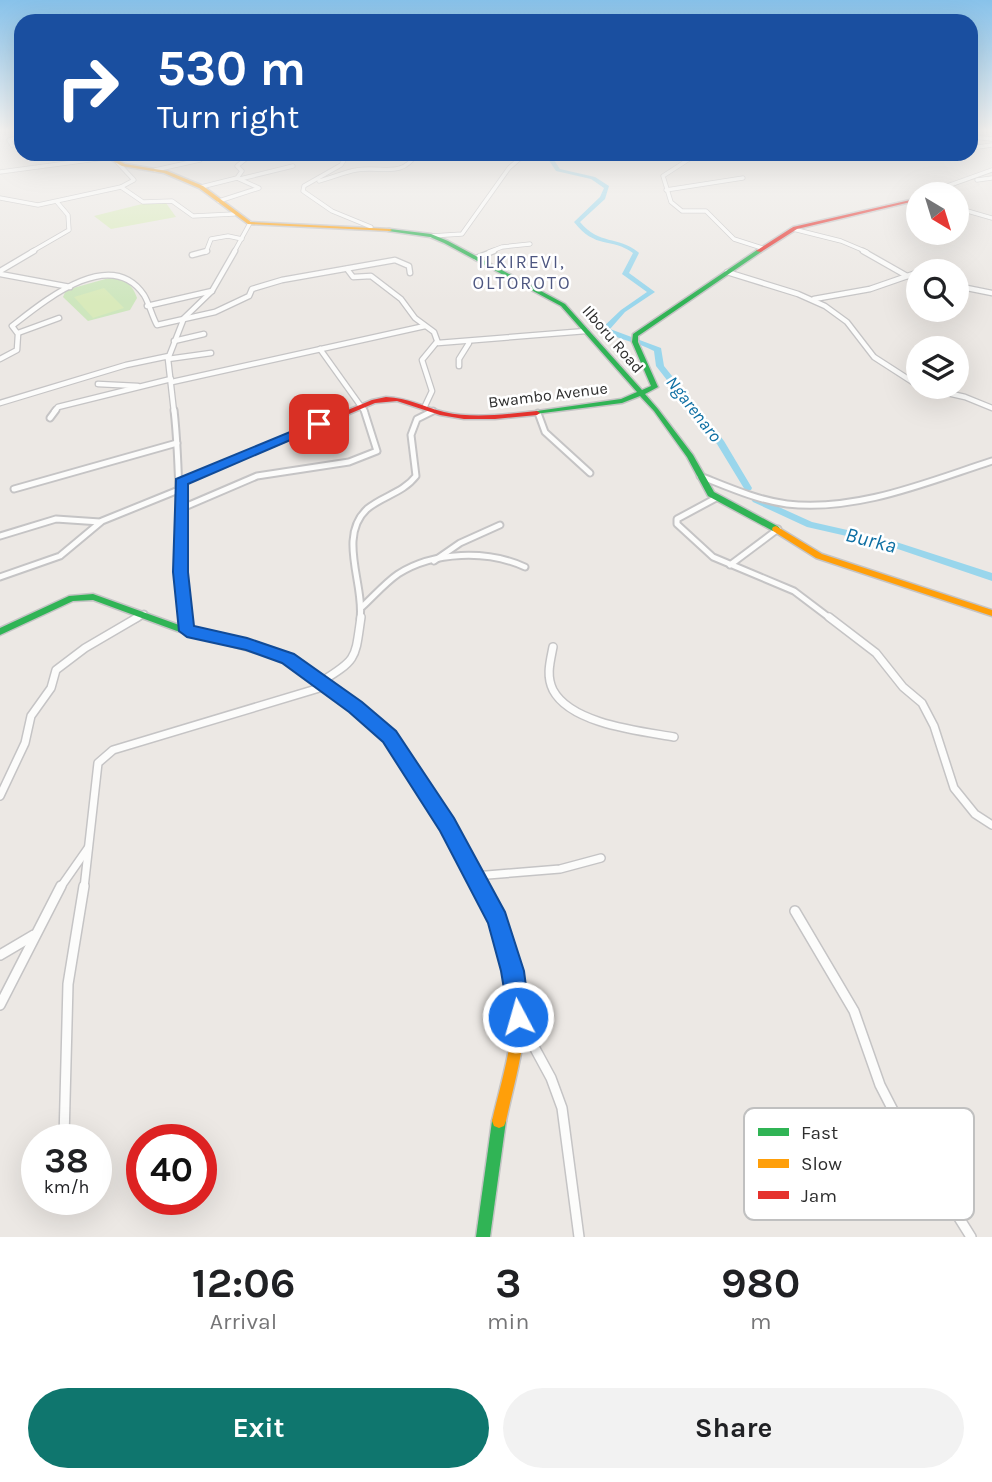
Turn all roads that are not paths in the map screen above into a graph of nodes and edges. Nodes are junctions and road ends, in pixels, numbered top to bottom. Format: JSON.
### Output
{"nodes":[{"id":1,"x":121,"y":187,"type":"joint"},
{"id":2,"x":201,"y":187,"type":"edge"},
{"id":3,"x":258,"y":187,"type":"edge"},
{"id":4,"x":305,"y":187,"type":"edge"},
{"id":5,"x":496,"y":187,"type":"edge"},
{"id":6,"x":666,"y":187,"type":"edge"},
{"id":7,"x":687,"y":187,"type":"edge"},
{"id":8,"x":666,"y":190,"type":"junction"},
{"id":9,"x":0,"y":198,"type":"edge"},
{"id":10,"x":219,"y":201,"type":"junction"},
{"id":11,"x":57,"y":202,"type":"junction"},
{"id":12,"x":906,"y":202,"type":"edge"},
{"id":13,"x":970,"y":212,"type":"edge"},
{"id":14,"x":234,"y":214,"type":"junction"},
{"id":15,"x":992,"y":218,"type":"edge"},
{"id":16,"x":250,"y":223,"type":"junction"},
{"id":17,"x":371,"y":227,"type":"junction"},
{"id":18,"x":793,"y":229,"type":"junction"},
{"id":19,"x":431,"y":236,"type":"junction"},
{"id":20,"x":242,"y":239,"type":"junction"},
{"id":21,"x":530,"y":244,"type":"dead end"},
{"id":22,"x":762,"y":248,"type":"junction"},
{"id":23,"x":192,"y":254,"type":"dead end"},
{"id":24,"x":476,"y":258,"type":"junction"},
{"id":25,"x":347,"y":270,"type":"junction"},
{"id":26,"x":0,"y":272,"type":"edge"},
{"id":27,"x":727,"y":272,"type":"junction"},
{"id":28,"x":410,"y":273,"type":"dead end"},
{"id":29,"x":906,"y":275,"type":"edge"},
{"id":30,"x":906,"y":276,"type":"edge"},
{"id":31,"x":70,"y":287,"type":"junction"},
{"id":32,"x":969,"y":288,"type":"edge"},
{"id":33,"x":212,"y":291,"type":"junction"},
{"id":34,"x":992,"y":293,"type":"edge"},
{"id":35,"x":814,"y":299,"type":"junction"},
{"id":36,"x":147,"y":306,"type":"junction"},
{"id":37,"x":59,"y":318,"type":"dead end"},
{"id":38,"x":184,"y":318,"type":"junction"},
{"id":39,"x":427,"y":326,"type":"junction"},
{"id":40,"x":586,"y":331,"type":"junction"},
{"id":41,"x":18,"y":333,"type":"junction"},
{"id":42,"x":204,"y":334,"type":"dead end"},
{"id":43,"x":174,"y":341,"type":"junction"},
{"id":44,"x":436,"y":343,"type":"junction"},
{"id":45,"x":470,"y":343,"type":"junction"},
{"id":46,"x":320,"y":349,"type":"junction"},
{"id":47,"x":211,"y":353,"type":"dead end"},
{"id":48,"x":169,"y":357,"type":"junction"},
{"id":49,"x":0,"y":359,"type":"edge"},
{"id":50,"x":458,"y":366,"type":"dead end"},
{"id":51,"x":906,"y":377,"type":"edge"},
{"id":52,"x":171,"y":381,"type":"junction"},
{"id":53,"x":98,"y":384,"type":"dead end"},
{"id":54,"x":144,"y":386,"type":"junction"},
{"id":55,"x":645,"y":396,"type":"junction"},
{"id":56,"x":969,"y":399,"type":"edge"},
{"id":57,"x":0,"y":403,"type":"edge"},
{"id":58,"x":361,"y":406,"type":"junction"},
{"id":59,"x":429,"y":408,"type":"junction"},
{"id":60,"x":992,"y":408,"type":"edge"},
{"id":61,"x":538,"y":413,"type":"junction"},
{"id":62,"x":50,"y":418,"type":"dead end"},
{"id":63,"x":177,"y":443,"type":"junction"},
{"id":64,"x":991,"y":462,"type":"edge"},
{"id":65,"x":590,"y":473,"type":"dead end"},
{"id":66,"x":700,"y":475,"type":"junction"},
{"id":67,"x":181,"y":485,"type":"junction"},
{"id":68,"x":14,"y":489,"type":"dead end"},
{"id":69,"x":716,"y":498,"type":"junction"},
{"id":70,"x":180,"y":509,"type":"junction"},
{"id":71,"x":102,"y":521,"type":"junction"},
{"id":72,"x":500,"y":525,"type":"dead end"},
{"id":73,"x":778,"y":529,"type":"junction"},
{"id":74,"x":0,"y":536,"type":"edge"},
{"id":75,"x":434,"y":561,"type":"junction"},
{"id":76,"x":730,"y":565,"type":"junction"},
{"id":77,"x":524,"y":567,"type":"dead end"},
{"id":78,"x":0,"y":578,"type":"edge"},
{"id":79,"x":361,"y":609,"type":"junction"},
{"id":80,"x":992,"y":613,"type":"edge"},
{"id":81,"x":144,"y":614,"type":"junction"},
{"id":82,"x":187,"y":631,"type":"junction"},
{"id":83,"x":0,"y":632,"type":"edge"},
{"id":84,"x":553,"y":647,"type":"dead end"},
{"id":85,"x":325,"y":683,"type":"junction"},
{"id":86,"x":674,"y":737,"type":"dead end"},
{"id":87,"x":0,"y":796,"type":"edge"},
{"id":88,"x":992,"y":825,"type":"edge"},
{"id":89,"x":88,"y":848,"type":"junction"},
{"id":90,"x":601,"y":858,"type":"dead end"},
{"id":91,"x":475,"y":876,"type":"junction"},
{"id":92,"x":794,"y":911,"type":"dead end"},
{"id":93,"x":36,"y":934,"type":"junction"},
{"id":94,"x":0,"y":955,"type":"edge"},
{"id":95,"x":0,"y":1005,"type":"edge"},
{"id":96,"x":518,"y":1017,"type":"junction"},
{"id":97,"x":892,"y":1108,"type":"edge"},
{"id":98,"x":64,"y":1124,"type":"edge"},
{"id":99,"x":960,"y":1220,"type":"edge"},
{"id":100,"x":483,"y":1237,"type":"edge"},
{"id":101,"x":579,"y":1237,"type":"edge"},
{"id":102,"x":971,"y":1237,"type":"edge"}],
"edges":[{"from":1,"to":11,"type":"street"},
{"from":1,"to":14,"type":"street"},
{"from":2,"to":10,"type":"street","name":"Ilboru Road"},
{"from":3,"to":10,"type":"street"},
{"from":4,"to":17,"type":"street"},
{"from":5,"to":19,"type":"street"},
{"from":6,"to":8,"type":"street"},
{"from":7,"to":8,"type":"street"},
{"from":8,"to":22,"type":"street"},
{"from":9,"to":11,"type":"street"},
{"from":10,"to":14,"type":"street","name":"Ilboru Road"},
{"from":11,"to":26,"type":"street"},
{"from":12,"to":18,"type":"street"},
{"from":13,"to":15,"type":"street"},
{"from":14,"to":16,"type":"street","name":"Ilboru Road"},
{"from":16,"to":17,"type":"street","name":"Ilboru Road"},
{"from":16,"to":20,"type":"street"},
{"from":17,"to":19,"type":"street","name":"Ilboru Road"},
{"from":18,"to":22,"type":"street"},
{"from":18,"to":29,"type":"street"},
{"from":19,"to":24,"type":"street","name":"Ilboru Road"},
{"from":20,"to":23,"type":"street"},
{"from":20,"to":33,"type":"street"},
{"from":21,"to":24,"type":"street"},
{"from":22,"to":27,"type":"street"},
{"from":24,"to":40,"type":"street","name":"Ilboru Road"},
{"from":25,"to":28,"type":"street"},
{"from":25,"to":38,"type":"street"},
{"from":25,"to":39,"type":"street"},
{"from":26,"to":31,"type":"street"},
{"from":27,"to":35,"type":"street"},
{"from":27,"to":55,"type":"street"},
{"from":30,"to":35,"type":"street"},
{"from":31,"to":36,"type":"street"},
{"from":31,"to":41,"type":"street"},
{"from":32,"to":34,"type":"street"},
{"from":33,"to":36,"type":"street"},
{"from":33,"to":38,"type":"street"},
{"from":35,"to":51,"type":"street"},
{"from":36,"to":38,"type":"street"},
{"from":37,"to":41,"type":"street"},
{"from":38,"to":43,"type":"street"},
{"from":39,"to":44,"type":"street"},
{"from":39,"to":46,"type":"street"},
{"from":40,"to":45,"type":"street"},
{"from":40,"to":55,"type":"street","name":"Ilboru Road"},
{"from":41,"to":49,"type":"street"},
{"from":42,"to":43,"type":"street"},
{"from":43,"to":48,"type":"street"},
{"from":44,"to":45,"type":"street"},
{"from":44,"to":59,"type":"street"},
{"from":45,"to":50,"type":"street"},
{"from":46,"to":52,"type":"street"},
{"from":46,"to":58,"type":"street"},
{"from":47,"to":48,"type":"street"},
{"from":48,"to":52,"type":"street"},
{"from":48,"to":57,"type":"street"},
{"from":52,"to":54,"type":"street"},
{"from":52,"to":63,"type":"street"},
{"from":53,"to":54,"type":"street"},
{"from":54,"to":62,"type":"street"},
{"from":55,"to":61,"type":"street","name":"Bwambo Avenue"},
{"from":55,"to":66,"type":"street","name":"Ilboru Road"},
{"from":56,"to":60,"type":"street"},
{"from":58,"to":59,"type":"street","name":"Bwambo Avenue"},
{"from":58,"to":67,"type":"street","name":"Bwambo Avenue"},
{"from":58,"to":70,"type":"street"},
{"from":59,"to":61,"type":"street","name":"Bwambo Avenue"},
{"from":59,"to":79,"type":"street"},
{"from":61,"to":65,"type":"street"},
{"from":63,"to":67,"type":"street"},
{"from":63,"to":68,"type":"street"},
{"from":64,"to":66,"type":"street"},
{"from":66,"to":69,"type":"street","name":"Ilboru Road"},
{"from":67,"to":70,"type":"street"},
{"from":67,"to":71,"type":"street","name":"Bwambo Avenue"},
{"from":69,"to":73,"type":"street","name":"Ilboru Road"},
{"from":69,"to":76,"type":"street"},
{"from":70,"to":82,"type":"street"},
{"from":71,"to":74,"type":"street"},
{"from":71,"to":78,"type":"street","name":"Bwambo Avenue"},
{"from":72,"to":75,"type":"street"},
{"from":73,"to":76,"type":"street"},
{"from":73,"to":80,"type":"street","name":"Ilboru Road"},
{"from":75,"to":77,"type":"street"},
{"from":75,"to":79,"type":"street"},
{"from":76,"to":88,"type":"street"},
{"from":79,"to":85,"type":"street"},
{"from":81,"to":82,"type":"street"},
{"from":81,"to":83,"type":"street"},
{"from":81,"to":87,"type":"street"},
{"from":82,"to":85,"type":"street"},
{"from":84,"to":86,"type":"street"},
{"from":85,"to":89,"type":"street"},
{"from":85,"to":91,"type":"street"},
{"from":89,"to":93,"type":"street"},
{"from":89,"to":98,"type":"street"},
{"from":90,"to":91,"type":"street"},
{"from":91,"to":96,"type":"street"},
{"from":92,"to":97,"type":"street"},
{"from":93,"to":94,"type":"street"},
{"from":93,"to":95,"type":"street"},
{"from":96,"to":100,"type":"street"},
{"from":96,"to":101,"type":"street"},
{"from":99,"to":102,"type":"street"}]}
